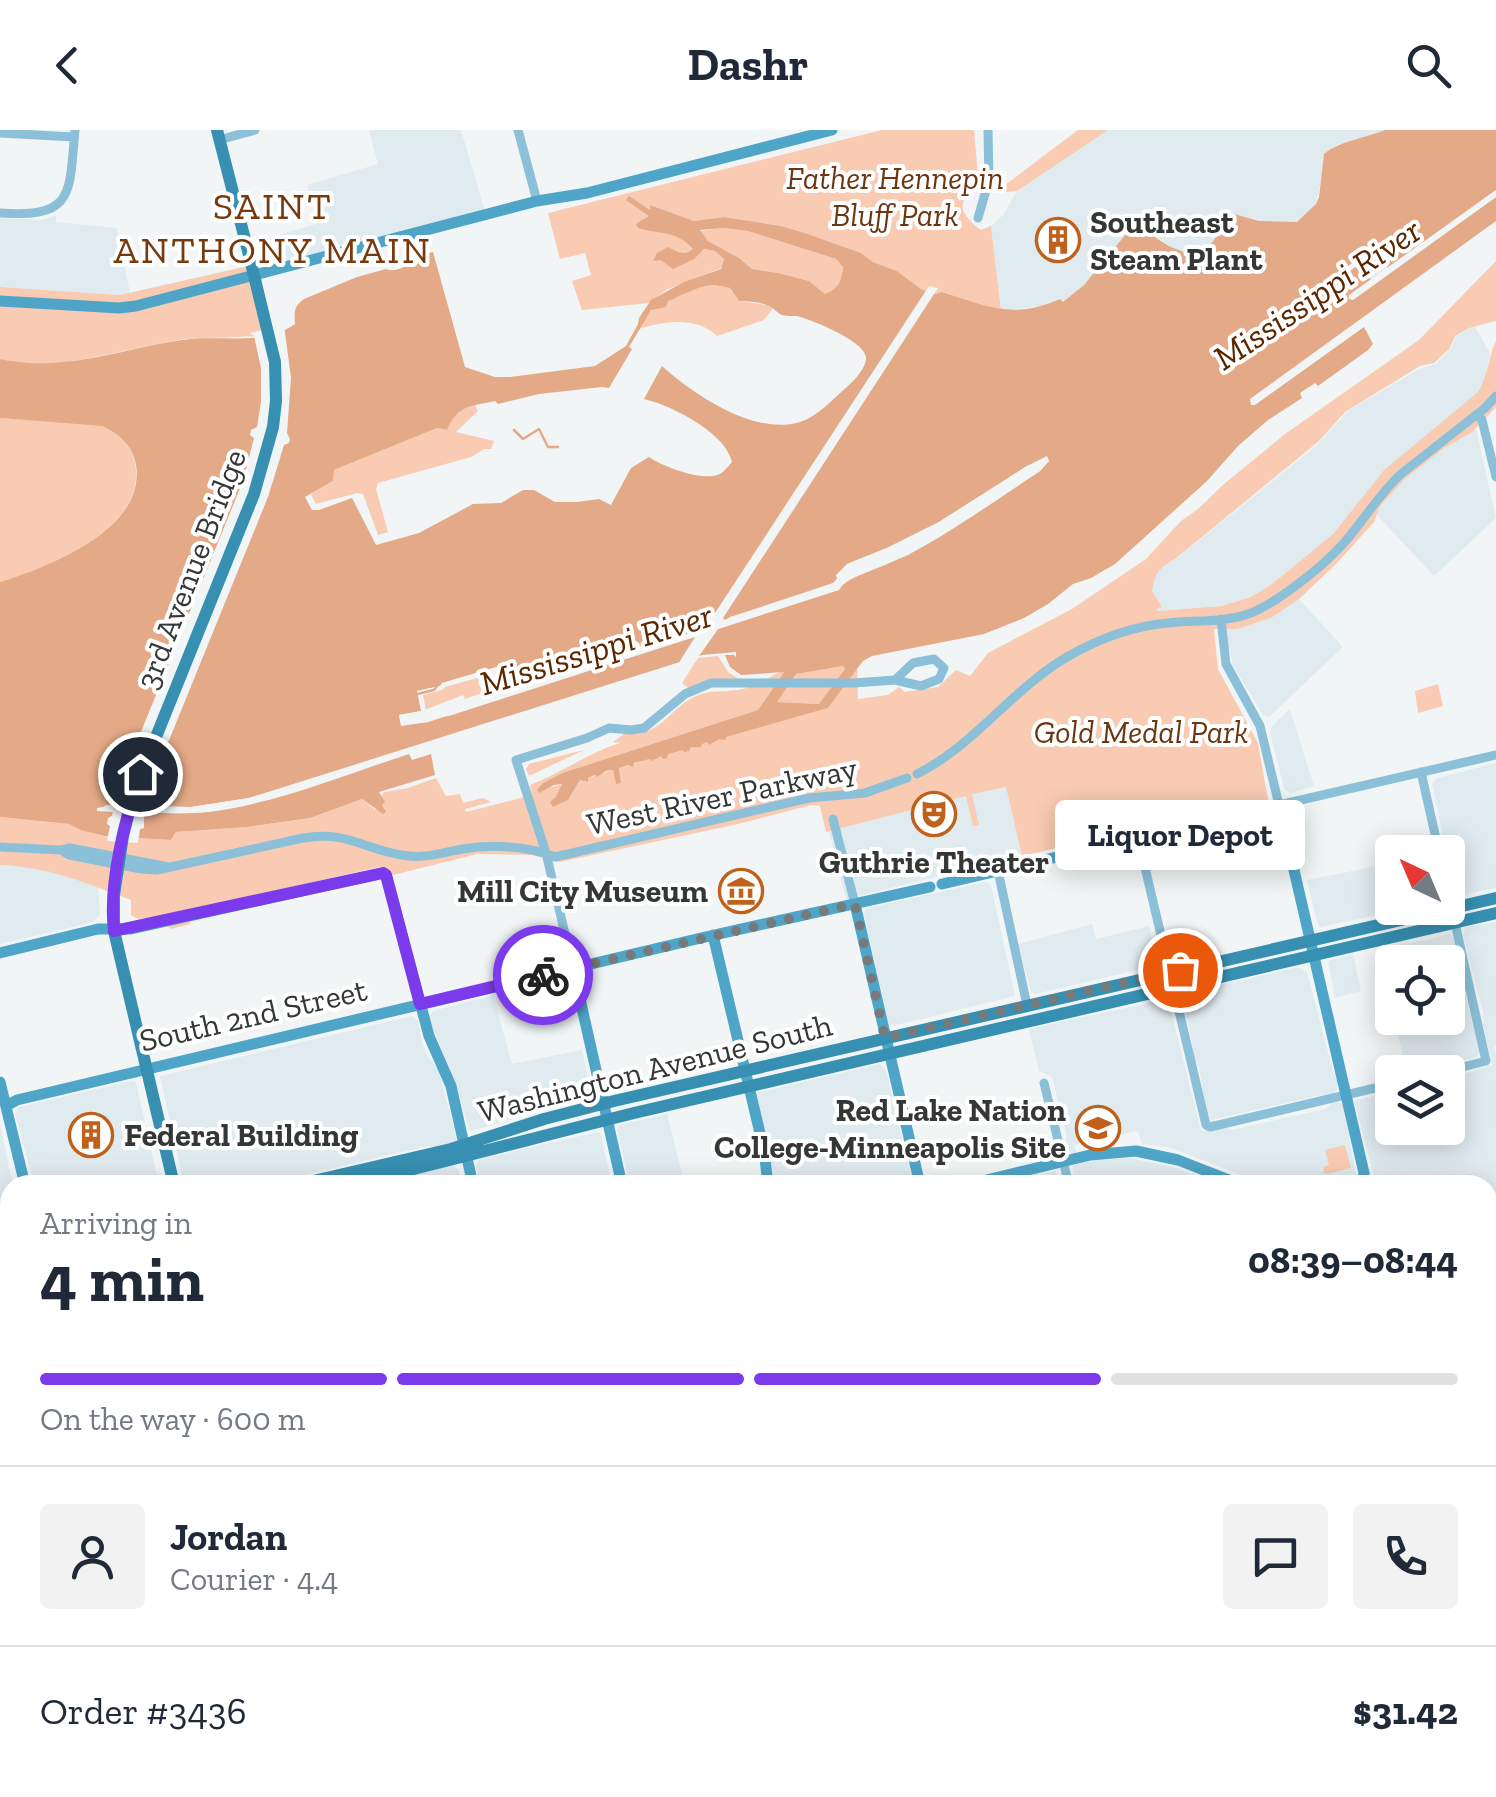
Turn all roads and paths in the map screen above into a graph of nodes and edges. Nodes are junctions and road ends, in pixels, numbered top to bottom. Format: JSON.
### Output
{"nodes":[{"id":1,"x":255,"y":130,"type":"edge"},
{"id":2,"x":518,"y":130,"type":"edge"},
{"id":3,"x":832,"y":130,"type":"edge"},
{"id":4,"x":988,"y":130,"type":"edge"},
{"id":5,"x":0,"y":133,"type":"edge"},
{"id":6,"x":74,"y":134,"type":"edge"},
{"id":7,"x":218,"y":135,"type":"edge"},
{"id":8,"x":536,"y":201,"type":"junction"},
{"id":9,"x":0,"y":213,"type":"edge"},
{"id":10,"x":978,"y":218,"type":"dead end"},
{"id":11,"x":0,"y":302,"type":"edge"},
{"id":12,"x":1496,"y":396,"type":"edge"},
{"id":13,"x":1477,"y":414,"type":"junction"},
{"id":14,"x":1496,"y":477,"type":"edge"},
{"id":15,"x":1221,"y":619,"type":"junction"},
{"id":16,"x":895,"y":680,"type":"junction"},
{"id":17,"x":1496,"y":755,"type":"edge"},
{"id":18,"x":1421,"y":772,"type":"junction"},
{"id":19,"x":917,"y":774,"type":"dead end"},
{"id":20,"x":907,"y":778,"type":"dead end"},
{"id":21,"x":1278,"y":806,"type":"junction"},
{"id":22,"x":833,"y":819,"type":"dead end"},
{"id":23,"x":1436,"y":835,"type":"edge"},
{"id":24,"x":1138,"y":838,"type":"junction"},
{"id":25,"x":0,"y":846,"type":"edge"},
{"id":26,"x":546,"y":854,"type":"junction"},
{"id":27,"x":998,"y":871,"type":"junction"},
{"id":28,"x":1496,"y":898,"type":"edge"},
{"id":29,"x":855,"y":904,"type":"junction"},
{"id":30,"x":1465,"y":904,"type":"edge"},
{"id":31,"x":1465,"y":912,"type":"edge"},
{"id":32,"x":1496,"y":913,"type":"edge"},
{"id":33,"x":1465,"y":921,"type":"edge"},
{"id":34,"x":1375,"y":925,"type":"edge"},
{"id":35,"x":1426,"y":925,"type":"edge"},
{"id":36,"x":1447,"y":925,"type":"edge"},
{"id":37,"x":1456,"y":925,"type":"edge"},
{"id":38,"x":114,"y":931,"type":"junction"},
{"id":39,"x":1404,"y":934,"type":"junction"},
{"id":40,"x":712,"y":936,"type":"junction"},
{"id":41,"x":1309,"y":940,"type":"junction"},
{"id":42,"x":0,"y":953,"type":"edge"},
{"id":43,"x":1313,"y":956,"type":"junction"},
{"id":44,"x":572,"y":968,"type":"junction"},
{"id":45,"x":1169,"y":972,"type":"junction"},
{"id":46,"x":1173,"y":988,"type":"junction"},
{"id":47,"x":420,"y":1004,"type":"junction"},
{"id":48,"x":1028,"y":1005,"type":"junction"},
{"id":49,"x":885,"y":1038,"type":"junction"},
{"id":50,"x":889,"y":1054,"type":"junction"},
{"id":51,"x":1465,"y":1066,"type":"edge"},
{"id":52,"x":148,"y":1068,"type":"junction"},
{"id":53,"x":744,"y":1071,"type":"junction"},
{"id":54,"x":0,"y":1082,"type":"edge"},
{"id":55,"x":1044,"y":1084,"type":"dead end"},
{"id":56,"x":748,"y":1086,"type":"junction"},
{"id":57,"x":1375,"y":1088,"type":"edge"},
{"id":58,"x":1346,"y":1095,"type":"junction"},
{"id":59,"x":603,"y":1104,"type":"junction"},
{"id":60,"x":3,"y":1108,"type":"edge"},
{"id":61,"x":606,"y":1120,"type":"junction"},
{"id":62,"x":466,"y":1151,"type":"junction"},
{"id":63,"x":1063,"y":1162,"type":"junction"},
{"id":64,"x":22,"y":1175,"type":"edge"},
{"id":65,"x":172,"y":1175,"type":"edge"},
{"id":66,"x":355,"y":1175,"type":"edge"},
{"id":67,"x":383,"y":1175,"type":"edge"},
{"id":68,"x":471,"y":1175,"type":"edge"},
{"id":69,"x":620,"y":1175,"type":"edge"},
{"id":70,"x":767,"y":1175,"type":"edge"},
{"id":71,"x":918,"y":1175,"type":"edge"},
{"id":72,"x":1008,"y":1175,"type":"edge"},
{"id":73,"x":1066,"y":1175,"type":"edge"},
{"id":74,"x":1216,"y":1175,"type":"edge"},
{"id":75,"x":1365,"y":1175,"type":"edge"}],
"edges":[{"from":1,"to":7,"type":"street"},
{"from":2,"to":8,"type":"street"},
{"from":3,"to":8,"type":"street"},
{"from":4,"to":10,"type":"street"},
{"from":5,"to":6,"type":"street"},
{"from":6,"to":9,"type":"street"},
{"from":7,"to":38,"type":"main road","name":"3rd Avenue Bridge","bridge":true},
{"from":8,"to":11,"type":"street"},
{"from":12,"to":13,"type":"street"},
{"from":13,"to":14,"type":"street"},
{"from":13,"to":15,"type":"street"},
{"from":15,"to":19,"type":"street"},
{"from":15,"to":21,"type":"street"},
{"from":16,"to":16,"type":"street"},
{"from":16,"to":26,"type":"street"},
{"from":17,"to":18,"type":"street","name":"South 2nd Street"},
{"from":18,"to":21,"type":"street","name":"South 2nd Street"},
{"from":18,"to":23,"type":"street"},
{"from":20,"to":26,"type":"street","name":"West River Parkway"},
{"from":21,"to":24,"type":"street","name":"South 2nd Street"},
{"from":21,"to":41,"type":"street"},
{"from":22,"to":29,"type":"street"},
{"from":24,"to":27,"type":"street","name":"South 2nd Street"},
{"from":24,"to":45,"type":"street"},
{"from":25,"to":26,"type":"street","name":"West River Parkway"},
{"from":26,"to":44,"type":"street"},
{"from":27,"to":29,"type":"street","name":"South 2nd Street"},
{"from":27,"to":48,"type":"street"},
{"from":28,"to":30,"type":"main road","name":"Washington Avenue South"},
{"from":28,"to":31,"type":"main road"},
{"from":29,"to":40,"type":"street","name":"South 2nd Street"},
{"from":29,"to":49,"type":"street"},
{"from":32,"to":33,"type":"main road","name":"Washington Avenue South"},
{"from":34,"to":41,"type":"main road","name":"Washington Avenue South"},
{"from":35,"to":39,"type":"main road"},
{"from":36,"to":39,"type":"main road","name":"Washington Avenue South"},
{"from":37,"to":51,"type":"street"},
{"from":38,"to":42,"type":"street"},
{"from":38,"to":47,"type":"street"},
{"from":38,"to":52,"type":"main road","name":"3rd Avenue Bridge"},
{"from":39,"to":43,"type":"main road","name":"Washington Avenue South"},
{"from":40,"to":44,"type":"street","name":"South 2nd Street"},
{"from":40,"to":53,"type":"street"},
{"from":41,"to":43,"type":"street"},
{"from":41,"to":45,"type":"main road","name":"Washington Avenue South"},
{"from":43,"to":46,"type":"main road","name":"Washington Avenue South"},
{"from":43,"to":58,"type":"street"},
{"from":44,"to":47,"type":"street","name":"South 2nd Street"},
{"from":44,"to":59,"type":"street"},
{"from":45,"to":46,"type":"street"},
{"from":45,"to":48,"type":"main road","name":"Washington Avenue South"},
{"from":46,"to":50,"type":"main road","name":"Washington Avenue South"},
{"from":46,"to":58,"type":"street"},
{"from":47,"to":52,"type":"street","name":"South 2nd Street"},
{"from":47,"to":62,"type":"street"},
{"from":48,"to":49,"type":"main road","name":"Washington Avenue South"},
{"from":49,"to":50,"type":"street"},
{"from":49,"to":53,"type":"main road","name":"Washington Avenue South"},
{"from":50,"to":56,"type":"main road","name":"Washington Avenue South"},
{"from":50,"to":71,"type":"street"},
{"from":52,"to":60,"type":"street","name":"South 2nd Street"},
{"from":52,"to":65,"type":"main road","name":"3rd Avenue Bridge"},
{"from":53,"to":56,"type":"street"},
{"from":53,"to":59,"type":"main road","name":"Washington Avenue South"},
{"from":54,"to":60,"type":"street"},
{"from":55,"to":63,"type":"street"},
{"from":56,"to":61,"type":"main road","name":"Washington Avenue South"},
{"from":56,"to":70,"type":"street"},
{"from":57,"to":58,"type":"street"},
{"from":58,"to":75,"type":"street"},
{"from":59,"to":61,"type":"street"},
{"from":59,"to":62,"type":"main road","name":"Washington Avenue South"},
{"from":60,"to":64,"type":"street"},
{"from":61,"to":62,"type":"main road","name":"Washington Avenue South"},
{"from":61,"to":69,"type":"street"},
{"from":62,"to":66,"type":"main road","name":"Washington Avenue South"},
{"from":62,"to":67,"type":"main road","name":"Washington Avenue South"},
{"from":62,"to":68,"type":"street"},
{"from":63,"to":72,"type":"street"},
{"from":63,"to":73,"type":"street"},
{"from":63,"to":74,"type":"street"}]}
